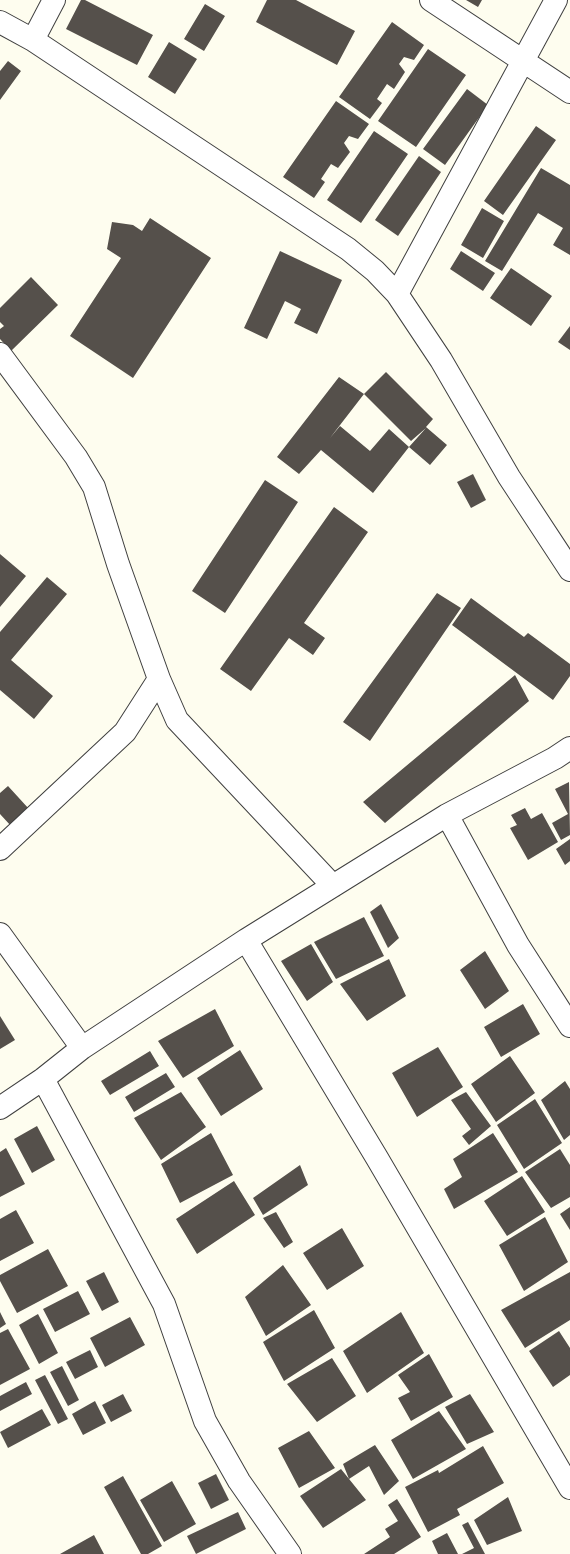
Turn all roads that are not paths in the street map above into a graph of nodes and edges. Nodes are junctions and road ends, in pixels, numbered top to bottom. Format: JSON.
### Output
{"nodes":[{"id":1,"x":54,"y":0,"type":"edge"},
{"id":2,"x":431,"y":0,"type":"edge"},
{"id":3,"x":556,"y":0,"type":"edge"},
{"id":4,"x":0,"y":22,"type":"edge"},
{"id":5,"x":33,"y":40,"type":"junction"},
{"id":6,"x":523,"y":61,"type":"junction"},
{"id":7,"x":570,"y":92,"type":"edge"},
{"id":8,"x":397,"y":294,"type":"junction"},
{"id":9,"x":0,"y":354,"type":"edge"},
{"id":10,"x":570,"y":570,"type":"edge"},
{"id":11,"x":159,"y":678,"type":"junction"},
{"id":12,"x":570,"y":748,"type":"edge"},
{"id":13,"x":447,"y":815,"type":"junction"},
{"id":14,"x":0,"y":849,"type":"edge"},
{"id":15,"x":333,"y":886,"type":"junction"},
{"id":16,"x":0,"y":934,"type":"edge"},
{"id":17,"x":246,"y":940,"type":"junction"},
{"id":18,"x":570,"y":1026,"type":"edge"},
{"id":19,"x":82,"y":1048,"type":"junction"},
{"id":20,"x":43,"y":1079,"type":"junction"},
{"id":21,"x":0,"y":1108,"type":"edge"},
{"id":22,"x":570,"y":1488,"type":"edge"},
{"id":23,"x":290,"y":1554,"type":"edge"}],
"edges":[{"from":1,"to":5,"type":"street"},
{"from":2,"to":6,"type":"street"},
{"from":3,"to":6,"type":"street"},
{"from":4,"to":5,"type":"street"},
{"from":5,"to":8,"type":"street"},
{"from":6,"to":7,"type":"street"},
{"from":6,"to":8,"type":"street"},
{"from":8,"to":10,"type":"street"},
{"from":9,"to":11,"type":"street"},
{"from":11,"to":14,"type":"street"},
{"from":11,"to":15,"type":"street"},
{"from":12,"to":13,"type":"street"},
{"from":13,"to":15,"type":"street"},
{"from":13,"to":18,"type":"street"},
{"from":15,"to":17,"type":"street"},
{"from":16,"to":19,"type":"street"},
{"from":17,"to":19,"type":"street"},
{"from":17,"to":22,"type":"street"},
{"from":19,"to":20,"type":"street"},
{"from":20,"to":21,"type":"street"},
{"from":20,"to":23,"type":"street"}]}
